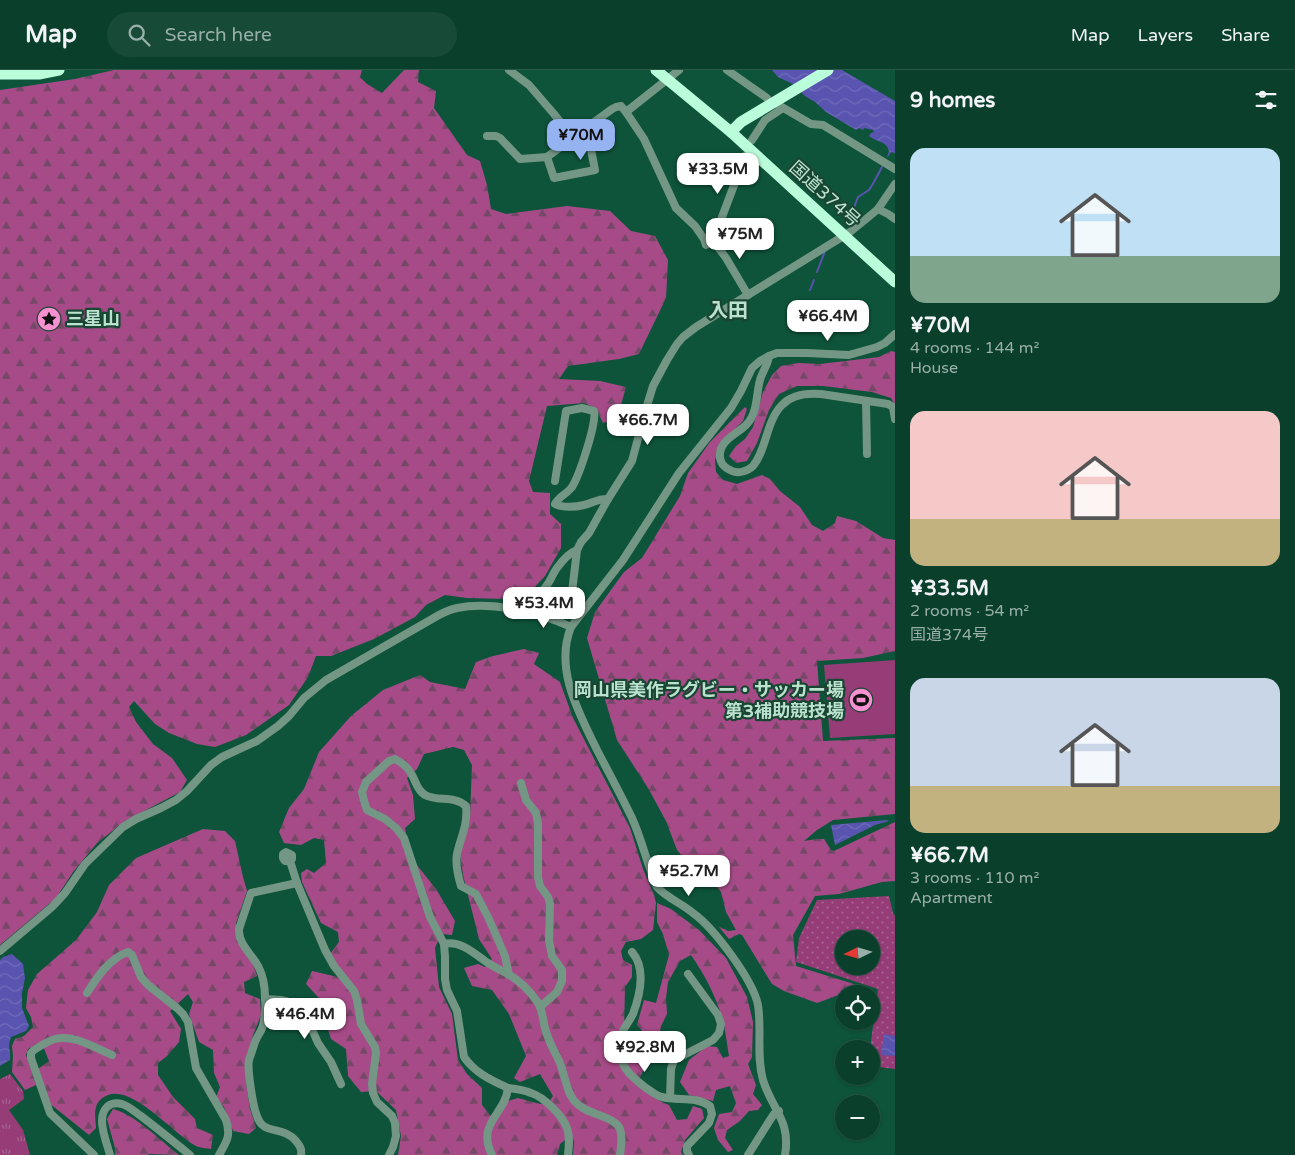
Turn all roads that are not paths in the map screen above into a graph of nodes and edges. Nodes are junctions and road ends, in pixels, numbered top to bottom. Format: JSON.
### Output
{"nodes":[{"id":1,"x":59,"y":70,"type":"edge"},
{"id":2,"x":509,"y":70,"type":"edge"},
{"id":3,"x":656,"y":70,"type":"edge"},
{"id":4,"x":679,"y":70,"type":"edge"},
{"id":5,"x":727,"y":70,"type":"edge"},
{"id":6,"x":828,"y":70,"type":"edge"},
{"id":7,"x":0,"y":74,"type":"edge"},
{"id":8,"x":668,"y":79,"type":"junction"},
{"id":9,"x":767,"y":98,"type":"dead end"},
{"id":10,"x":782,"y":104,"type":"junction"},
{"id":11,"x":626,"y":112,"type":"junction"},
{"id":12,"x":587,"y":129,"type":"junction"},
{"id":13,"x":731,"y":132,"type":"junction"},
{"id":14,"x":487,"y":136,"type":"dead end"},
{"id":15,"x":573,"y":138,"type":"junction"},
{"id":16,"x":752,"y":140,"type":"dead end"},
{"id":17,"x":745,"y":156,"type":"dead end"},
{"id":18,"x":547,"y":158,"type":"junction"},
{"id":19,"x":895,"y":169,"type":"edge"},
{"id":20,"x":895,"y":184,"type":"edge"},
{"id":21,"x":878,"y":209,"type":"junction"},
{"id":22,"x":895,"y":219,"type":"edge"},
{"id":23,"x":844,"y":235,"type":"junction"},
{"id":24,"x":712,"y":239,"type":"junction"},
{"id":25,"x":895,"y":282,"type":"edge"},
{"id":26,"x":748,"y":295,"type":"junction"},
{"id":27,"x":895,"y":334,"type":"edge"},
{"id":28,"x":769,"y":356,"type":"junction"},
{"id":29,"x":866,"y":401,"type":"junction"},
{"id":30,"x":895,"y":418,"type":"edge"},
{"id":31,"x":867,"y":454,"type":"dead end"},
{"id":32,"x":555,"y":481,"type":"dead end"},
{"id":33,"x":608,"y":499,"type":"junction"},
{"id":34,"x":577,"y":550,"type":"junction"},
{"id":35,"x":524,"y":611,"type":"junction"},
{"id":36,"x":577,"y":618,"type":"junction"},
{"id":37,"x":571,"y":627,"type":"junction"},
{"id":38,"x":521,"y":783,"type":"dead end"},
{"id":39,"x":290,"y":861,"type":"dead end"},
{"id":40,"x":297,"y":882,"type":"junction"},
{"id":41,"x":444,"y":944,"type":"junction"},
{"id":42,"x":0,"y":952,"type":"edge"},
{"id":43,"x":632,"y":952,"type":"dead end"},
{"id":44,"x":688,"y":974,"type":"dead end"},
{"id":45,"x":509,"y":975,"type":"junction"},
{"id":46,"x":87,"y":992,"type":"dead end"},
{"id":47,"x":266,"y":999,"type":"junction"},
{"id":48,"x":540,"y":1007,"type":"junction"},
{"id":49,"x":112,"y":1056,"type":"dead end"},
{"id":50,"x":341,"y":1084,"type":"dead end"},
{"id":51,"x":508,"y":1088,"type":"junction"},
{"id":52,"x":670,"y":1098,"type":"junction"},
{"id":53,"x":779,"y":1111,"type":"junction"},
{"id":54,"x":94,"y":1155,"type":"edge"},
{"id":55,"x":110,"y":1155,"type":"edge"},
{"id":56,"x":190,"y":1155,"type":"edge"},
{"id":57,"x":219,"y":1155,"type":"edge"},
{"id":58,"x":301,"y":1155,"type":"edge"},
{"id":59,"x":389,"y":1155,"type":"edge"},
{"id":60,"x":492,"y":1155,"type":"edge"},
{"id":61,"x":568,"y":1155,"type":"edge"},
{"id":62,"x":620,"y":1155,"type":"edge"},
{"id":63,"x":689,"y":1155,"type":"edge"},
{"id":64,"x":748,"y":1155,"type":"edge"},
{"id":65,"x":786,"y":1155,"type":"edge"}],
"edges":[{"from":1,"to":7,"type":"highway"},
{"from":2,"to":15,"type":"street"},
{"from":3,"to":8,"type":"highway","name":"国道374号"},
{"from":4,"to":8,"type":"street"},
{"from":5,"to":9,"type":"street"},
{"from":6,"to":10,"type":"highway"},
{"from":8,"to":11,"type":"street"},
{"from":8,"to":13,"type":"highway","name":"国道374号"},
{"from":10,"to":13,"type":"highway"},
{"from":10,"to":16,"type":"street"},
{"from":10,"to":19,"type":"street"},
{"from":11,"to":12,"type":"street"},
{"from":11,"to":24,"type":"street"},
{"from":12,"to":15,"type":"street"},
{"from":12,"to":18,"type":"street"},
{"from":13,"to":23,"type":"highway","name":"国道374号"},
{"from":14,"to":18,"type":"street"},
{"from":15,"to":18,"type":"street"},
{"from":17,"to":24,"type":"street"},
{"from":20,"to":21,"type":"street"},
{"from":21,"to":22,"type":"street"},
{"from":21,"to":23,"type":"street"},
{"from":23,"to":25,"type":"highway","name":"国道374号"},
{"from":23,"to":26,"type":"street"},
{"from":24,"to":26,"type":"street"},
{"from":26,"to":33,"type":"street"},
{"from":27,"to":28,"type":"street"},
{"from":28,"to":29,"type":"street"},
{"from":28,"to":36,"type":"street"},
{"from":29,"to":30,"type":"street"},
{"from":29,"to":31,"type":"street"},
{"from":32,"to":33,"type":"street"},
{"from":33,"to":34,"type":"street"},
{"from":34,"to":35,"type":"street"},
{"from":34,"to":36,"type":"street"},
{"from":35,"to":37,"type":"street"},
{"from":35,"to":42,"type":"street"},
{"from":36,"to":37,"type":"street"},
{"from":37,"to":53,"type":"street"},
{"from":38,"to":48,"type":"street"},
{"from":39,"to":40,"type":"street"},
{"from":40,"to":47,"type":"street"},
{"from":40,"to":59,"type":"street"},
{"from":41,"to":45,"type":"street"},
{"from":41,"to":45,"type":"street"},
{"from":41,"to":51,"type":"street"},
{"from":43,"to":52,"type":"street"},
{"from":44,"to":52,"type":"street"},
{"from":45,"to":48,"type":"street"},
{"from":46,"to":57,"type":"street"},
{"from":47,"to":50,"type":"street"},
{"from":47,"to":58,"type":"street"},
{"from":48,"to":62,"type":"street"},
{"from":49,"to":54,"type":"street"},
{"from":51,"to":60,"type":"street"},
{"from":51,"to":61,"type":"street"},
{"from":52,"to":63,"type":"street"},
{"from":53,"to":64,"type":"street"},
{"from":53,"to":65,"type":"street"},
{"from":55,"to":56,"type":"street"}]}
